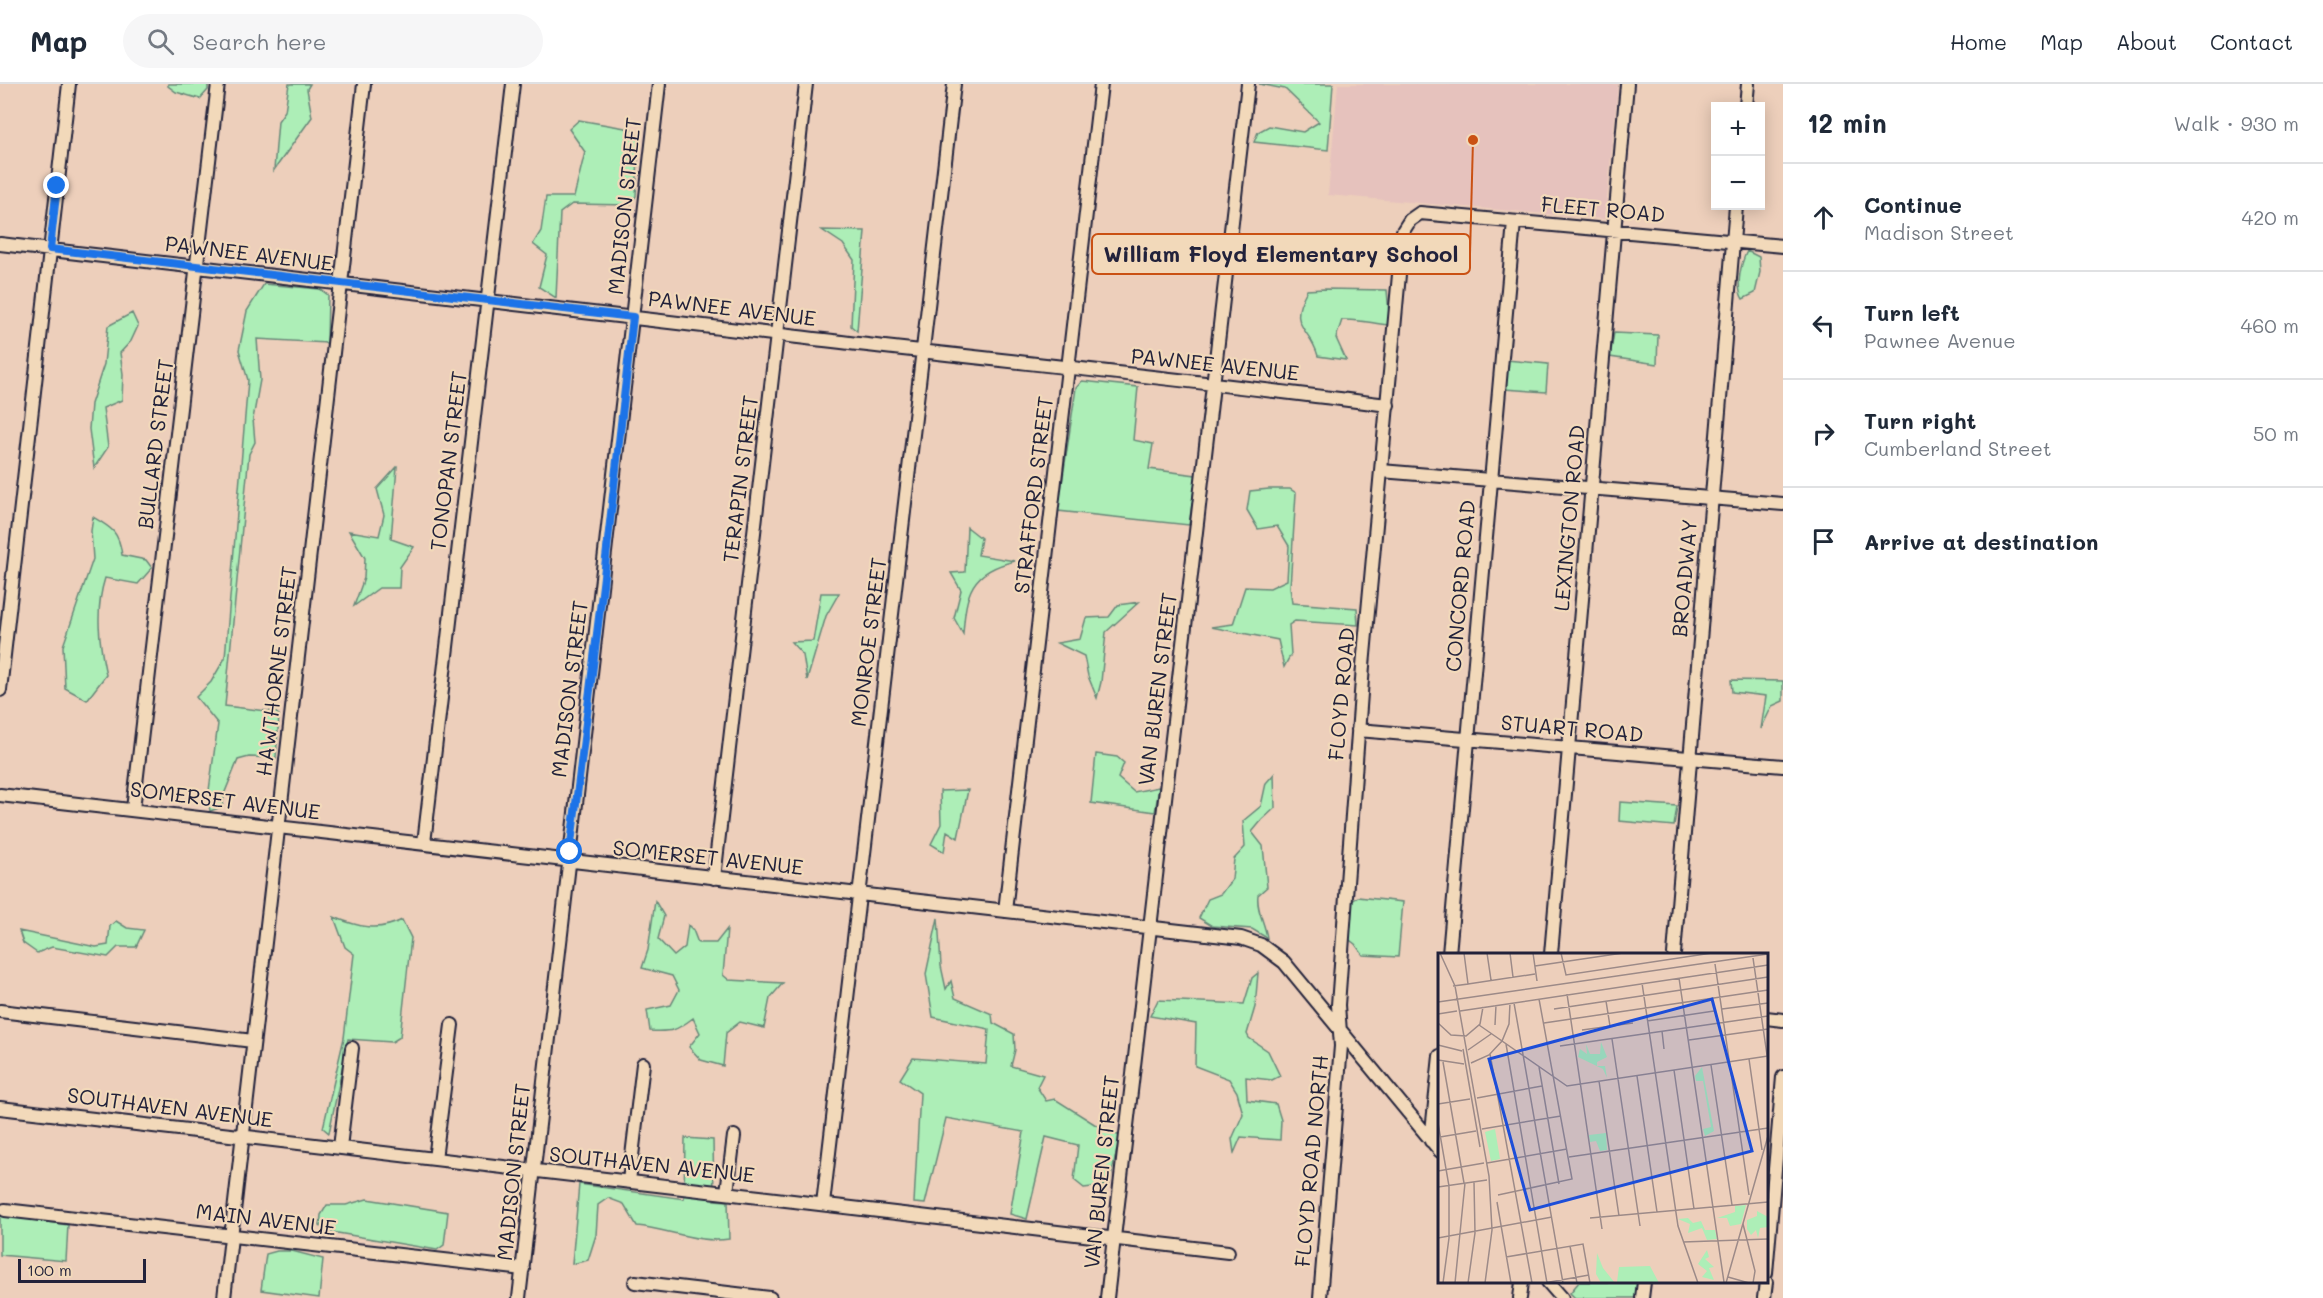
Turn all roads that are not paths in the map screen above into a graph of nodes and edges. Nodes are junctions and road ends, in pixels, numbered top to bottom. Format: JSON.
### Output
{"nodes":[{"id":1,"x":69,"y":84,"type":"edge"},
{"id":2,"x":218,"y":84,"type":"edge"},
{"id":3,"x":364,"y":84,"type":"edge"},
{"id":4,"x":513,"y":84,"type":"edge"},
{"id":5,"x":659,"y":84,"type":"edge"},
{"id":6,"x":806,"y":84,"type":"edge"},
{"id":7,"x":954,"y":84,"type":"edge"},
{"id":8,"x":1101,"y":84,"type":"edge"},
{"id":9,"x":1248,"y":84,"type":"edge"},
{"id":10,"x":1627,"y":84,"type":"edge"},
{"id":11,"x":1748,"y":84,"type":"edge"},
{"id":12,"x":1746,"y":102,"type":"edge"},
{"id":13,"x":1736,"y":210,"type":"edge"},
{"id":14,"x":1420,"y":213,"type":"joint"},
{"id":15,"x":1514,"y":222,"type":"junction"},
{"id":16,"x":1614,"y":231,"type":"junction"},
{"id":17,"x":1733,"y":241,"type":"junction"},
{"id":18,"x":0,"y":244,"type":"edge"},
{"id":19,"x":1783,"y":246,"type":"edge"},
{"id":20,"x":50,"y":249,"type":"junction"},
{"id":21,"x":196,"y":267,"type":"junction"},
{"id":22,"x":341,"y":284,"type":"junction"},
{"id":23,"x":488,"y":299,"type":"junction"},
{"id":24,"x":633,"y":317,"type":"junction"},
{"id":25,"x":777,"y":335,"type":"junction"},
{"id":26,"x":923,"y":351,"type":"junction"},
{"id":27,"x":1069,"y":369,"type":"junction"},
{"id":28,"x":1213,"y":383,"type":"junction"},
{"id":29,"x":1388,"y":405,"type":"junction"},
{"id":30,"x":1381,"y":471,"type":"junction"},
{"id":31,"x":1491,"y":480,"type":"junction"},
{"id":32,"x":1591,"y":488,"type":"junction"},
{"id":33,"x":1711,"y":498,"type":"junction"},
{"id":34,"x":1783,"y":504,"type":"edge"},
{"id":35,"x":0,"y":690,"type":"edge"},
{"id":36,"x":1358,"y":730,"type":"junction"},
{"id":37,"x":1467,"y":740,"type":"junction"},
{"id":38,"x":1570,"y":748,"type":"junction"},
{"id":39,"x":1690,"y":759,"type":"junction"},
{"id":40,"x":1783,"y":766,"type":"edge"},
{"id":41,"x":0,"y":795,"type":"edge"},
{"id":42,"x":133,"y":809,"type":"junction"},
{"id":43,"x":279,"y":827,"type":"junction"},
{"id":44,"x":424,"y":843,"type":"junction"},
{"id":45,"x":568,"y":861,"type":"junction"},
{"id":46,"x":714,"y":878,"type":"junction"},
{"id":47,"x":859,"y":894,"type":"junction"},
{"id":48,"x":1005,"y":911,"type":"junction"},
{"id":49,"x":1149,"y":928,"type":"junction"},
{"id":50,"x":1449,"y":953,"type":"edge"},
{"id":51,"x":1551,"y":953,"type":"edge"},
{"id":52,"x":1674,"y":953,"type":"edge"},
{"id":53,"x":0,"y":1011,"type":"edge"},
{"id":54,"x":1768,"y":1018,"type":"edge"},
{"id":55,"x":1783,"y":1020,"type":"edge"},
{"id":56,"x":452,"y":1025,"type":"dead end"},
{"id":57,"x":1339,"y":1028,"type":"junction"},
{"id":58,"x":254,"y":1041,"type":"junction"},
{"id":59,"x":352,"y":1048,"type":"dead end"},
{"id":60,"x":643,"y":1065,"type":"dead end"},
{"id":61,"x":1783,"y":1077,"type":"edge"},
{"id":62,"x":1438,"y":1092,"type":"edge"},
{"id":63,"x":0,"y":1108,"type":"edge"},
{"id":64,"x":243,"y":1135,"type":"junction"},
{"id":65,"x":734,"y":1136,"type":"dead end"},
{"id":66,"x":1435,"y":1146,"type":"edge"},
{"id":67,"x":340,"y":1147,"type":"junction"},
{"id":68,"x":435,"y":1159,"type":"junction"},
{"id":69,"x":533,"y":1171,"type":"junction"},
{"id":70,"x":628,"y":1180,"type":"junction"},
{"id":71,"x":728,"y":1192,"type":"junction"},
{"id":72,"x":823,"y":1204,"type":"junction"},
{"id":73,"x":5,"y":1210,"type":"dead end"},
{"id":74,"x":231,"y":1236,"type":"junction"},
{"id":75,"x":1114,"y":1238,"type":"junction"},
{"id":76,"x":1228,"y":1252,"type":"dead end"},
{"id":77,"x":1768,"y":1261,"type":"edge"},
{"id":78,"x":523,"y":1269,"type":"junction"},
{"id":79,"x":635,"y":1282,"type":"dead end"},
{"id":80,"x":1522,"y":1283,"type":"edge"},
{"id":81,"x":1550,"y":1283,"type":"edge"},
{"id":82,"x":1644,"y":1283,"type":"edge"},
{"id":83,"x":1766,"y":1283,"type":"edge"},
{"id":84,"x":224,"y":1298,"type":"edge"},
{"id":85,"x":519,"y":1298,"type":"edge"},
{"id":86,"x":770,"y":1298,"type":"edge"},
{"id":87,"x":1107,"y":1298,"type":"edge"},
{"id":88,"x":1320,"y":1298,"type":"edge"},
{"id":89,"x":1520,"y":1298,"type":"edge"},
{"id":90,"x":1562,"y":1298,"type":"edge"},
{"id":91,"x":1642,"y":1298,"type":"edge"},
{"id":92,"x":1764,"y":1298,"type":"edge"}],
"edges":[{"from":1,"to":20,"type":"street"},
{"from":2,"to":21,"type":"street","name":"BULLARD STREET"},
{"from":3,"to":22,"type":"street","name":"HAWTHORNE STREET"},
{"from":4,"to":23,"type":"street","name":"TONOPAN STREET"},
{"from":5,"to":24,"type":"street","name":"MADISON STREET"},
{"from":6,"to":25,"type":"street","name":"TERAPIN STREET"},
{"from":7,"to":26,"type":"street","name":"MONROE STREET"},
{"from":8,"to":27,"type":"street","name":"STRAFFORD STREET"},
{"from":9,"to":28,"type":"street","name":"VAN BUREN STREET"},
{"from":10,"to":16,"type":"street","name":"LEXINGTON ROAD"},
{"from":11,"to":12,"type":"street"},
{"from":13,"to":17,"type":"street","name":"BROADWAY"},
{"from":14,"to":15,"type":"street","name":"FLEET ROAD"},
{"from":14,"to":29,"type":"street","name":"FLOYD ROAD"},
{"from":15,"to":16,"type":"street","name":"FLEET ROAD"},
{"from":15,"to":31,"type":"street","name":"CONCORD ROAD"},
{"from":16,"to":17,"type":"street","name":"FLEET ROAD"},
{"from":16,"to":32,"type":"street","name":"LEXINGTON ROAD"},
{"from":17,"to":19,"type":"street","name":"FLEET ROAD"},
{"from":17,"to":33,"type":"street","name":"BROADWAY"},
{"from":18,"to":20,"type":"street","name":"PAWNEE AVENUE"},
{"from":20,"to":21,"type":"street","name":"PAWNEE AVENUE"},
{"from":20,"to":35,"type":"street"},
{"from":21,"to":22,"type":"street","name":"PAWNEE AVENUE"},
{"from":21,"to":42,"type":"street","name":"BULLARD STREET"},
{"from":22,"to":23,"type":"street","name":"PAWNEE AVENUE"},
{"from":22,"to":43,"type":"street","name":"HAWTHORNE STREET"},
{"from":23,"to":24,"type":"street","name":"PAWNEE AVENUE"},
{"from":23,"to":44,"type":"street","name":"TONOPAN STREET"},
{"from":24,"to":25,"type":"street","name":"PAWNEE AVENUE"},
{"from":24,"to":45,"type":"street","name":"MADISON STREET"},
{"from":25,"to":26,"type":"street","name":"PAWNEE AVENUE"},
{"from":25,"to":46,"type":"street","name":"TERAPIN STREET"},
{"from":26,"to":27,"type":"street","name":"PAWNEE AVENUE"},
{"from":26,"to":47,"type":"street","name":"MONROE STREET"},
{"from":27,"to":28,"type":"street","name":"PAWNEE AVENUE"},
{"from":27,"to":48,"type":"street","name":"STRAFFORD STREET"},
{"from":28,"to":29,"type":"street","name":"PAWNEE AVENUE"},
{"from":28,"to":49,"type":"street","name":"VAN BUREN STREET"},
{"from":29,"to":30,"type":"street","name":"FLOYD ROAD"},
{"from":30,"to":31,"type":"street"},
{"from":30,"to":36,"type":"street","name":"FLOYD ROAD"},
{"from":31,"to":32,"type":"street"},
{"from":31,"to":37,"type":"street","name":"CONCORD ROAD"},
{"from":32,"to":33,"type":"street"},
{"from":32,"to":38,"type":"street","name":"LEXINGTON ROAD"},
{"from":33,"to":34,"type":"street"},
{"from":33,"to":39,"type":"street","name":"BROADWAY"},
{"from":36,"to":37,"type":"street","name":"STUART ROAD"},
{"from":36,"to":57,"type":"street","name":"FLOYD ROAD"},
{"from":37,"to":38,"type":"street","name":"STUART ROAD"},
{"from":37,"to":50,"type":"street","name":"CONCORD ROAD"},
{"from":38,"to":39,"type":"street","name":"STUART ROAD"},
{"from":38,"to":51,"type":"street","name":"LEXINGTON ROAD"},
{"from":39,"to":40,"type":"street","name":"STUART ROAD"},
{"from":39,"to":52,"type":"street","name":"BROADWAY"},
{"from":41,"to":42,"type":"street","name":"SOMERSET AVENUE"},
{"from":42,"to":43,"type":"street","name":"SOMERSET AVENUE"},
{"from":43,"to":44,"type":"street","name":"SOMERSET AVENUE"},
{"from":43,"to":58,"type":"street","name":"HAWTHORNE STREET"},
{"from":44,"to":45,"type":"street","name":"SOMERSET AVENUE"},
{"from":45,"to":46,"type":"street","name":"SOMERSET AVENUE"},
{"from":45,"to":69,"type":"street","name":"MADISON STREET"},
{"from":46,"to":47,"type":"street","name":"SOMERSET AVENUE"},
{"from":47,"to":48,"type":"street","name":"SOMERSET AVENUE"},
{"from":47,"to":72,"type":"street","name":"MONROE STREET"},
{"from":48,"to":49,"type":"street","name":"SOMERSET AVENUE"},
{"from":49,"to":57,"type":"street","name":"SOMERSET AVENUE"},
{"from":49,"to":75,"type":"street","name":"VAN BUREN STREET"},
{"from":53,"to":58,"type":"street"},
{"from":54,"to":55,"type":"street"},
{"from":56,"to":68,"type":"street"},
{"from":57,"to":66,"type":"street"},
{"from":57,"to":88,"type":"street","name":"FLOYD ROAD NORTH"},
{"from":58,"to":64,"type":"street","name":"HAWTHORNE STREET"},
{"from":59,"to":67,"type":"street"},
{"from":60,"to":70,"type":"street"},
{"from":61,"to":77,"type":"street"},
{"from":62,"to":66,"type":"street"},
{"from":63,"to":64,"type":"street","name":"SOUTHAVEN AVENUE"},
{"from":64,"to":67,"type":"street","name":"SOUTHAVEN AVENUE"},
{"from":64,"to":74,"type":"street","name":"HAWTHORNE STREET"},
{"from":65,"to":71,"type":"street"},
{"from":67,"to":68,"type":"street","name":"SOUTHAVEN AVENUE"},
{"from":68,"to":69,"type":"street","name":"SOUTHAVEN AVENUE"},
{"from":69,"to":70,"type":"street","name":"SOUTHAVEN AVENUE"},
{"from":69,"to":78,"type":"street","name":"MADISON STREET"},
{"from":70,"to":71,"type":"street","name":"SOUTHAVEN AVENUE"},
{"from":71,"to":72,"type":"street","name":"SOUTHAVEN AVENUE"},
{"from":72,"to":75,"type":"street","name":"SOUTHAVEN AVENUE"},
{"from":73,"to":74,"type":"street","name":"MAIN AVENUE"},
{"from":74,"to":78,"type":"street","name":"MAIN AVENUE"},
{"from":74,"to":84,"type":"street","name":"HAWTHORNE STREET"},
{"from":75,"to":76,"type":"street","name":"SOUTHAVEN AVENUE"},
{"from":75,"to":87,"type":"street","name":"VAN BUREN STREET"},
{"from":78,"to":85,"type":"street","name":"MADISON STREET"},
{"from":79,"to":86,"type":"street"},
{"from":80,"to":89,"type":"street"},
{"from":81,"to":90,"type":"street"},
{"from":82,"to":91,"type":"street"},
{"from":83,"to":92,"type":"street"}]}
